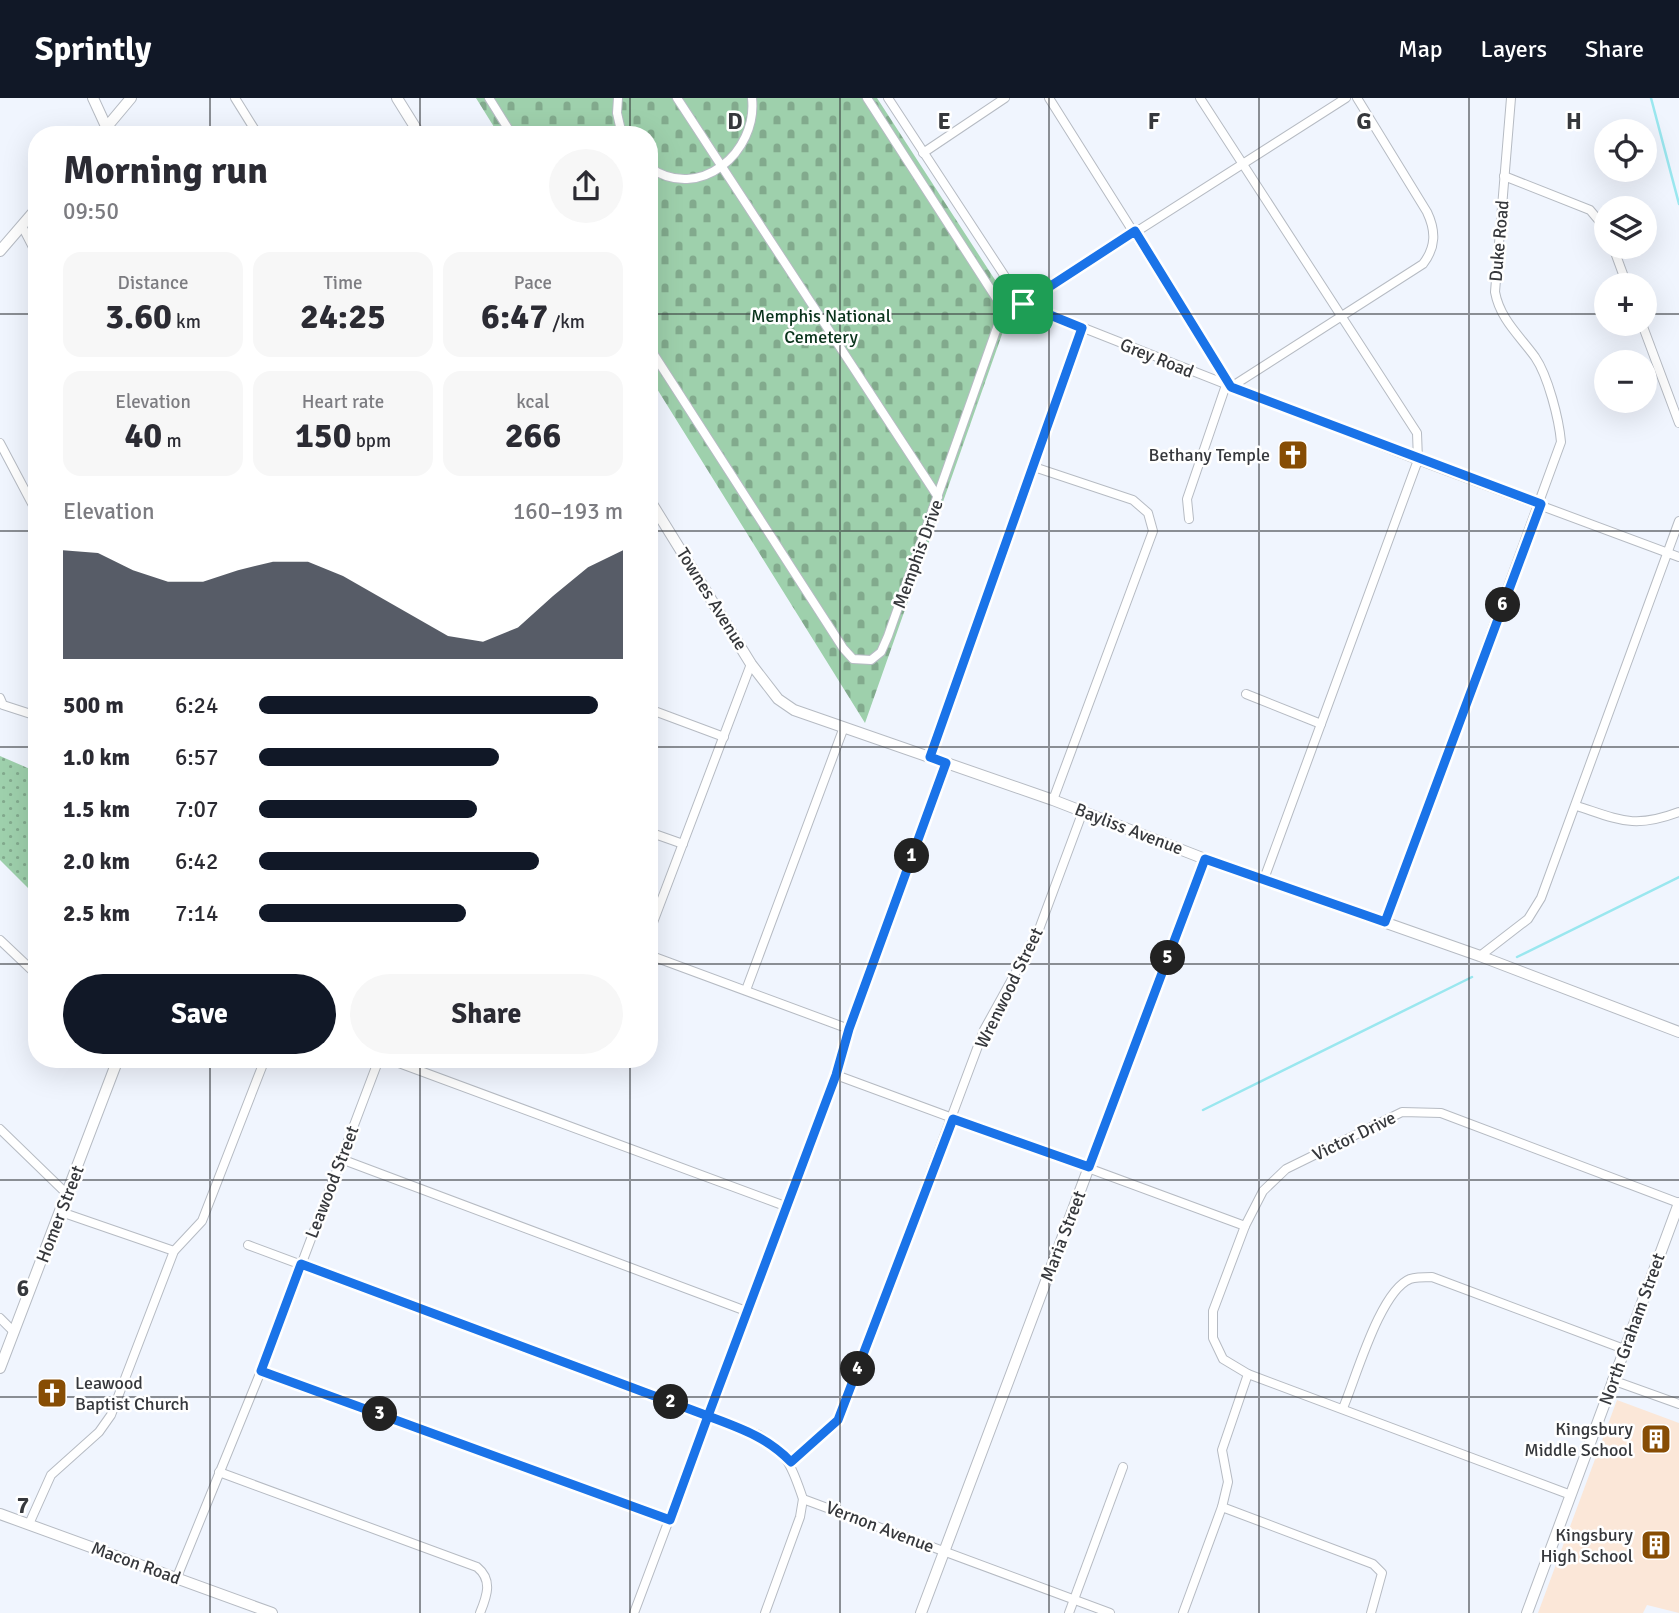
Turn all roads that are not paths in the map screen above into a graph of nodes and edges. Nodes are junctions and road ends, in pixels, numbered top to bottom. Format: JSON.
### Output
{"nodes":[{"id":1,"x":93,"y":98,"type":"edge"},
{"id":2,"x":131,"y":98,"type":"edge"},
{"id":3,"x":235,"y":98,"type":"edge"},
{"id":4,"x":397,"y":98,"type":"edge"},
{"id":5,"x":489,"y":98,"type":"edge"},
{"id":6,"x":618,"y":98,"type":"edge"},
{"id":7,"x":677,"y":98,"type":"edge"},
{"id":8,"x":752,"y":98,"type":"edge"},
{"id":9,"x":867,"y":98,"type":"edge"},
{"id":10,"x":888,"y":98,"type":"edge"},
{"id":11,"x":1005,"y":98,"type":"edge"},
{"id":12,"x":1048,"y":98,"type":"edge"},
{"id":13,"x":1200,"y":98,"type":"edge"},
{"id":14,"x":1346,"y":98,"type":"edge"},
{"id":15,"x":1357,"y":98,"type":"edge"},
{"id":16,"x":1511,"y":98,"type":"edge"},
{"id":17,"x":103,"y":126,"type":"edge"},
{"id":18,"x":110,"y":126,"type":"edge"},
{"id":19,"x":252,"y":126,"type":"edge"},
{"id":20,"x":414,"y":126,"type":"edge"},
{"id":21,"x":506,"y":126,"type":"edge"},
{"id":22,"x":620,"y":126,"type":"edge"},
{"id":23,"x":923,"y":153,"type":"junction"},
{"id":24,"x":1242,"y":164,"type":"junction"},
{"id":25,"x":722,"y":167,"type":"junction"},
{"id":26,"x":658,"y":170,"type":"edge"},
{"id":27,"x":1504,"y":176,"type":"junction"},
{"id":28,"x":1594,"y":215,"type":"edge"},
{"id":29,"x":28,"y":219,"type":"edge"},
{"id":30,"x":22,"y":226,"type":"junction"},
{"id":31,"x":1135,"y":231,"type":"junction"},
{"id":32,"x":28,"y":238,"type":"edge"},
{"id":33,"x":0,"y":251,"type":"edge"},
{"id":34,"x":1023,"y":304,"type":"junction"},
{"id":35,"x":1340,"y":317,"type":"junction"},
{"id":36,"x":1082,"y":328,"type":"junction"},
{"id":37,"x":1646,"y":336,"type":"edge"},
{"id":38,"x":658,"y":361,"type":"edge"},
{"id":39,"x":1229,"y":386,"type":"junction"},
{"id":40,"x":1679,"y":424,"type":"edge"},
{"id":41,"x":0,"y":443,"type":"edge"},
{"id":42,"x":1418,"y":460,"type":"junction"},
{"id":43,"x":1034,"y":467,"type":"junction"},
{"id":44,"x":28,"y":496,"type":"edge"},
{"id":45,"x":938,"y":497,"type":"junction"},
{"id":46,"x":1541,"y":504,"type":"junction"},
{"id":47,"x":658,"y":514,"type":"edge"},
{"id":48,"x":1189,"y":519,"type":"dead end"},
{"id":49,"x":1679,"y":521,"type":"edge"},
{"id":50,"x":1667,"y":553,"type":"junction"},
{"id":51,"x":1679,"y":557,"type":"edge"},
{"id":52,"x":751,"y":664,"type":"junction"},
{"id":53,"x":1247,"y":694,"type":"dead end"},
{"id":54,"x":2,"y":701,"type":"edge"},
{"id":55,"x":28,"y":712,"type":"edge"},
{"id":56,"x":658,"y":712,"type":"edge"},
{"id":57,"x":1321,"y":724,"type":"junction"},
{"id":58,"x":844,"y":727,"type":"junction"},
{"id":59,"x":724,"y":737,"type":"junction"},
{"id":60,"x":930,"y":757,"type":"junction"},
{"id":61,"x":946,"y":763,"type":"junction"},
{"id":62,"x":1053,"y":800,"type":"junction"},
{"id":63,"x":1577,"y":806,"type":"junction"},
{"id":64,"x":1083,"y":811,"type":"junction"},
{"id":65,"x":1679,"y":812,"type":"edge"},
{"id":66,"x":658,"y":835,"type":"edge"},
{"id":67,"x":683,"y":844,"type":"junction"},
{"id":68,"x":1205,"y":859,"type":"junction"},
{"id":69,"x":1264,"y":878,"type":"junction"},
{"id":70,"x":658,"y":909,"type":"edge"},
{"id":71,"x":1385,"y":922,"type":"junction"},
{"id":72,"x":0,"y":940,"type":"edge"},
{"id":73,"x":1480,"y":956,"type":"junction"},
{"id":74,"x":658,"y":958,"type":"edge"},
{"id":75,"x":28,"y":966,"type":"edge"},
{"id":76,"x":746,"y":990,"type":"junction"},
{"id":77,"x":849,"y":1029,"type":"junction"},
{"id":78,"x":1679,"y":1032,"type":"edge"},
{"id":79,"x":115,"y":1068,"type":"edge"},
{"id":80,"x":262,"y":1068,"type":"edge"},
{"id":81,"x":376,"y":1068,"type":"edge"},
{"id":82,"x":412,"y":1068,"type":"edge"},
{"id":83,"x":836,"y":1075,"type":"junction"},
{"id":84,"x":953,"y":1119,"type":"junction"},
{"id":85,"x":0,"y":1129,"type":"edge"},
{"id":86,"x":341,"y":1159,"type":"junction"},
{"id":87,"x":1089,"y":1167,"type":"junction"},
{"id":88,"x":68,"y":1195,"type":"junction"},
{"id":89,"x":1679,"y":1203,"type":"edge"},
{"id":90,"x":785,"y":1206,"type":"junction"},
{"id":91,"x":61,"y":1212,"type":"junction"},
{"id":92,"x":1245,"y":1226,"type":"junction"},
{"id":93,"x":248,"y":1245,"type":"dead end"},
{"id":94,"x":174,"y":1251,"type":"junction"},
{"id":95,"x":301,"y":1264,"type":"junction"},
{"id":96,"x":746,"y":1311,"type":"junction"},
{"id":97,"x":0,"y":1318,"type":"edge"},
{"id":98,"x":14,"y":1332,"type":"junction"},
{"id":99,"x":1624,"y":1349,"type":"junction"},
{"id":100,"x":0,"y":1368,"type":"edge"},
{"id":101,"x":261,"y":1371,"type":"junction"},
{"id":102,"x":1248,"y":1374,"type":"junction"},
{"id":103,"x":1612,"y":1380,"type":"junction"},
{"id":104,"x":1679,"y":1404,"type":"edge"},
{"id":105,"x":1343,"y":1408,"type":"junction"},
{"id":106,"x":708,"y":1416,"type":"junction"},
{"id":107,"x":791,"y":1462,"type":"junction"},
{"id":108,"x":1123,"y":1467,"type":"dead end"},
{"id":109,"x":219,"y":1472,"type":"junction"},
{"id":110,"x":1571,"y":1495,"type":"junction"},
{"id":111,"x":803,"y":1499,"type":"junction"},
{"id":112,"x":1222,"y":1507,"type":"junction"},
{"id":113,"x":0,"y":1514,"type":"edge"},
{"id":114,"x":670,"y":1520,"type":"junction"},
{"id":115,"x":29,"y":1524,"type":"junction"},
{"id":116,"x":943,"y":1551,"type":"junction"},
{"id":117,"x":177,"y":1577,"type":"junction"},
{"id":118,"x":1074,"y":1600,"type":"junction"},
{"id":119,"x":272,"y":1613,"type":"edge"},
{"id":120,"x":480,"y":1613,"type":"edge"},
{"id":121,"x":634,"y":1613,"type":"edge"},
{"id":122,"x":765,"y":1613,"type":"edge"},
{"id":123,"x":921,"y":1613,"type":"edge"},
{"id":124,"x":1069,"y":1613,"type":"edge"},
{"id":125,"x":1110,"y":1613,"type":"edge"},
{"id":126,"x":1183,"y":1613,"type":"edge"},
{"id":127,"x":1371,"y":1613,"type":"edge"},
{"id":128,"x":1527,"y":1613,"type":"edge"}],
"edges":[{"from":1,"to":17,"type":"street"},
{"from":2,"to":18,"type":"street"},
{"from":3,"to":19,"type":"street"},
{"from":4,"to":20,"type":"street"},
{"from":5,"to":21,"type":"street"},
{"from":6,"to":22,"type":"street"},
{"from":7,"to":25,"type":"street"},
{"from":8,"to":25,"type":"street"},
{"from":9,"to":45,"type":"street","name":"Memphis Drive"},
{"from":10,"to":23,"type":"street"},
{"from":11,"to":23,"type":"street"},
{"from":12,"to":31,"type":"street"},
{"from":13,"to":24,"type":"street"},
{"from":14,"to":24,"type":"street"},
{"from":15,"to":35,"type":"street"},
{"from":16,"to":27,"type":"street","name":"Duke Road"},
{"from":23,"to":34,"type":"street"},
{"from":24,"to":31,"type":"street"},
{"from":24,"to":35,"type":"street"},
{"from":25,"to":26,"type":"street"},
{"from":25,"to":45,"type":"street"},
{"from":27,"to":28,"type":"street"},
{"from":27,"to":46,"type":"street","name":"Duke Road"},
{"from":29,"to":30,"type":"street"},
{"from":30,"to":32,"type":"street"},
{"from":30,"to":33,"type":"street"},
{"from":31,"to":34,"type":"street"},
{"from":31,"to":39,"type":"street"},
{"from":34,"to":36,"type":"street","name":"Grey Road"},
{"from":35,"to":39,"type":"street"},
{"from":35,"to":42,"type":"street"},
{"from":36,"to":39,"type":"street","name":"Grey Road"},
{"from":36,"to":43,"type":"street"},
{"from":37,"to":40,"type":"street"},
{"from":38,"to":45,"type":"street","name":"Memphis Drive"},
{"from":39,"to":42,"type":"street","name":"Grey Road"},
{"from":39,"to":48,"type":"street"},
{"from":41,"to":44,"type":"street"},
{"from":42,"to":46,"type":"street","name":"Grey Road"},
{"from":42,"to":57,"type":"street"},
{"from":43,"to":60,"type":"street"},
{"from":43,"to":62,"type":"street"},
{"from":46,"to":50,"type":"street","name":"Grey Road"},
{"from":46,"to":71,"type":"street","name":"Duke Road"},
{"from":47,"to":52,"type":"street","name":"Townes Avenue"},
{"from":49,"to":50,"type":"street"},
{"from":50,"to":51,"type":"street","name":"Grey Road"},
{"from":50,"to":63,"type":"street"},
{"from":52,"to":58,"type":"street","name":"Bayliss Avenue"},
{"from":52,"to":59,"type":"street"},
{"from":53,"to":57,"type":"street"},
{"from":54,"to":55,"type":"street"},
{"from":56,"to":59,"type":"street"},
{"from":57,"to":69,"type":"street"},
{"from":58,"to":60,"type":"street","name":"Bayliss Avenue"},
{"from":58,"to":76,"type":"street"},
{"from":59,"to":67,"type":"street"},
{"from":60,"to":61,"type":"street","name":"Bayliss Avenue"},
{"from":61,"to":62,"type":"street","name":"Bayliss Avenue"},
{"from":61,"to":77,"type":"street"},
{"from":62,"to":64,"type":"street","name":"Bayliss Avenue"},
{"from":63,"to":65,"type":"street"},
{"from":63,"to":73,"type":"street"},
{"from":64,"to":68,"type":"street","name":"Bayliss Avenue"},
{"from":64,"to":84,"type":"street","name":"Wrenwood Street"},
{"from":66,"to":67,"type":"street"},
{"from":67,"to":70,"type":"street"},
{"from":68,"to":69,"type":"street","name":"Bayliss Avenue"},
{"from":68,"to":87,"type":"street","name":"Maria Street"},
{"from":69,"to":71,"type":"street","name":"Bayliss Avenue"},
{"from":71,"to":73,"type":"street","name":"Bayliss Avenue"},
{"from":72,"to":75,"type":"street"},
{"from":73,"to":78,"type":"street","name":"Bayliss Avenue"},
{"from":74,"to":76,"type":"street"},
{"from":76,"to":77,"type":"street"},
{"from":77,"to":83,"type":"street"},
{"from":79,"to":88,"type":"street","name":"Homer Street"},
{"from":80,"to":94,"type":"street"},
{"from":81,"to":86,"type":"street","name":"Leawood Street"},
{"from":82,"to":90,"type":"street"},
{"from":83,"to":84,"type":"street"},
{"from":83,"to":90,"type":"street"},
{"from":84,"to":87,"type":"street"},
{"from":84,"to":107,"type":"street","name":"Wrenwood Street"},
{"from":85,"to":88,"type":"street"},
{"from":86,"to":95,"type":"street","name":"Leawood Street"},
{"from":86,"to":96,"type":"street"},
{"from":87,"to":92,"type":"street"},
{"from":87,"to":116,"type":"street","name":"Maria Street"},
{"from":88,"to":91,"type":"street","name":"Homer Street"},
{"from":89,"to":92,"type":"street","name":"Victor Drive"},
{"from":89,"to":99,"type":"street","name":"North Graham Street"},
{"from":90,"to":96,"type":"street"},
{"from":91,"to":94,"type":"street"},
{"from":91,"to":98,"type":"street","name":"Homer Street"},
{"from":92,"to":102,"type":"street","name":"Victor Drive"},
{"from":93,"to":95,"type":"street"},
{"from":94,"to":115,"type":"street"},
{"from":95,"to":101,"type":"street","name":"Leawood Street"},
{"from":95,"to":106,"type":"street"},
{"from":96,"to":106,"type":"street"},
{"from":97,"to":98,"type":"street"},
{"from":98,"to":100,"type":"street","name":"Homer Street"},
{"from":99,"to":103,"type":"street","name":"North Graham Street"},
{"from":99,"to":105,"type":"street"},
{"from":101,"to":109,"type":"street","name":"Leawood Street"},
{"from":101,"to":114,"type":"street"},
{"from":102,"to":105,"type":"street"},
{"from":102,"to":112,"type":"street"},
{"from":103,"to":104,"type":"street"},
{"from":103,"to":110,"type":"street","name":"North Graham Street"},
{"from":105,"to":110,"type":"street"},
{"from":106,"to":107,"type":"street"},
{"from":106,"to":114,"type":"street"},
{"from":107,"to":111,"type":"street","name":"Vernon Avenue"},
{"from":108,"to":118,"type":"street"},
{"from":109,"to":117,"type":"street","name":"Leawood Street"},
{"from":109,"to":120,"type":"street"},
{"from":110,"to":128,"type":"street","name":"North Graham Street"},
{"from":111,"to":116,"type":"street","name":"Vernon Avenue"},
{"from":111,"to":122,"type":"street"},
{"from":112,"to":126,"type":"street"},
{"from":112,"to":127,"type":"street"},
{"from":113,"to":115,"type":"street","name":"Macon Road"},
{"from":114,"to":121,"type":"street"},
{"from":115,"to":117,"type":"street","name":"Macon Road"},
{"from":116,"to":118,"type":"street","name":"Vernon Avenue"},
{"from":116,"to":123,"type":"street","name":"Maria Street"},
{"from":117,"to":119,"type":"street","name":"Macon Road"},
{"from":118,"to":124,"type":"street"},
{"from":118,"to":125,"type":"street","name":"Vernon Avenue"}]}
